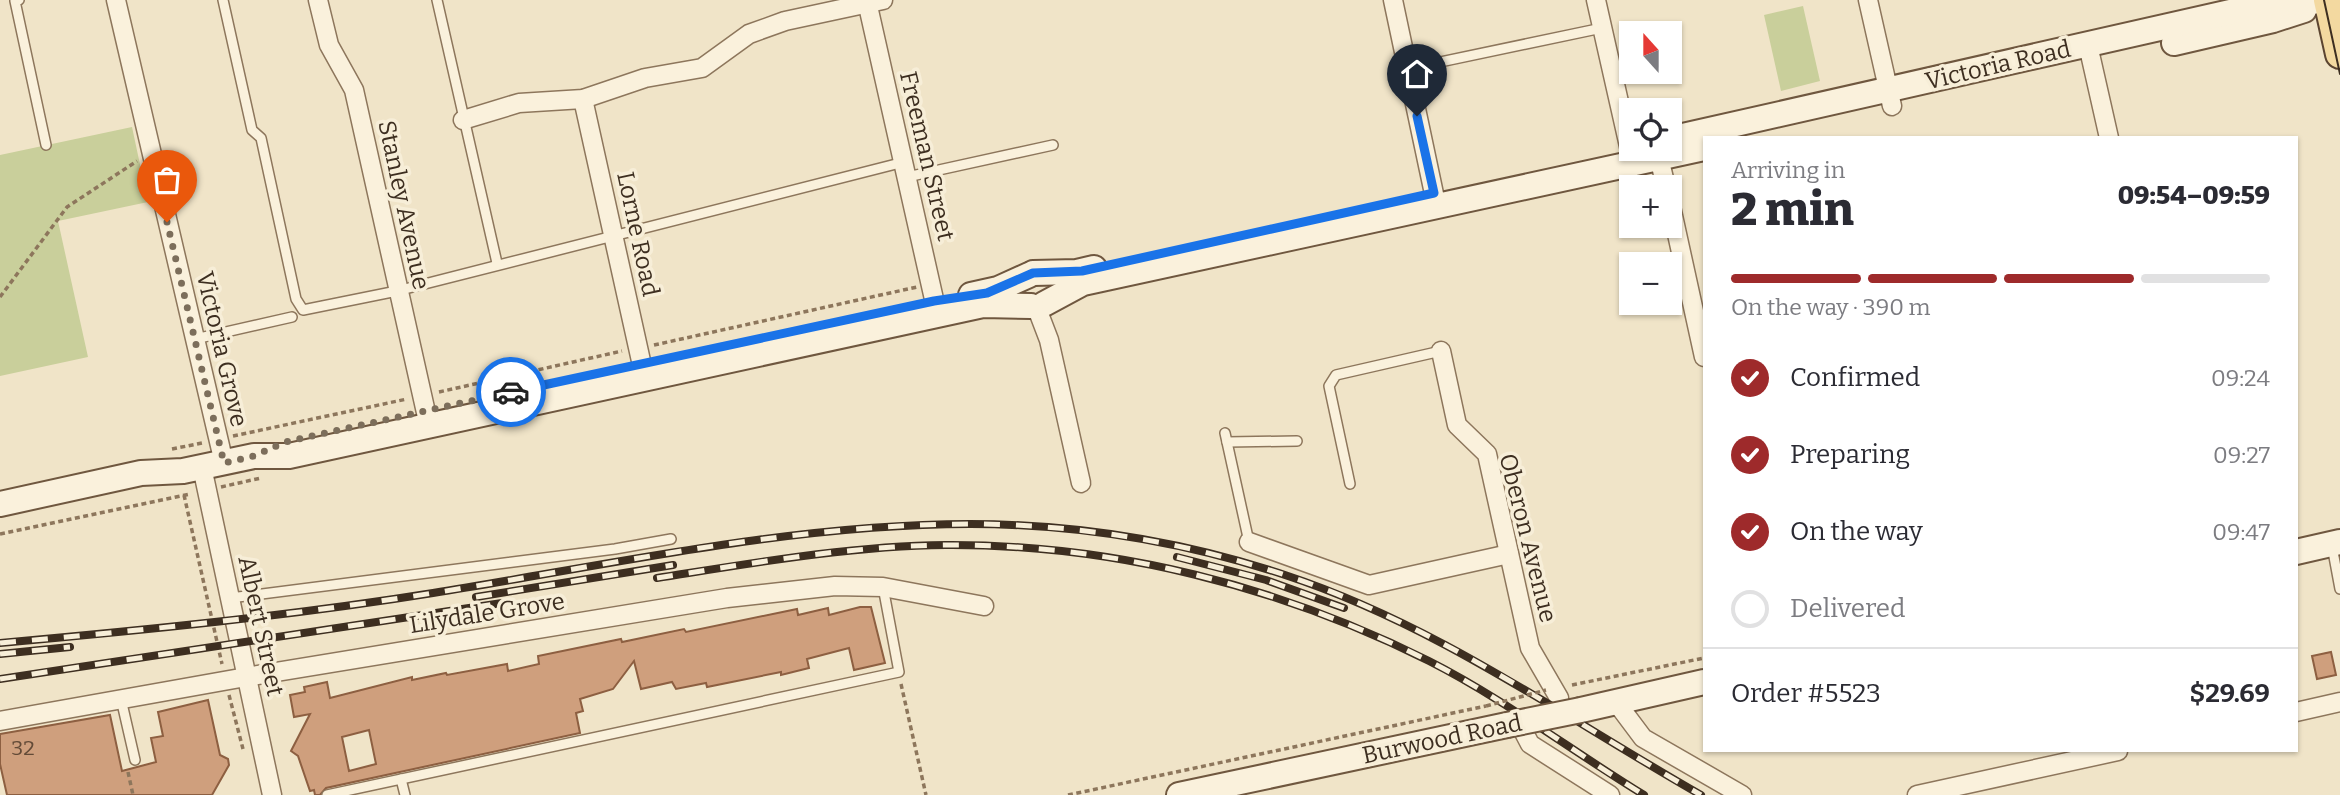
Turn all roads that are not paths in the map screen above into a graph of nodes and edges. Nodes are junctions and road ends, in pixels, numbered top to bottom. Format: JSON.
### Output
{"nodes":[{"id":1,"x":19,"y":0,"type":"edge"},
{"id":2,"x":116,"y":0,"type":"edge"},
{"id":3,"x":223,"y":0,"type":"edge"},
{"id":4,"x":318,"y":0,"type":"edge"},
{"id":5,"x":438,"y":0,"type":"edge"},
{"id":6,"x":1393,"y":0,"type":"edge"},
{"id":7,"x":1596,"y":0,"type":"edge"},
{"id":8,"x":1868,"y":0,"type":"edge"},
{"id":9,"x":2330,"y":0,"type":"edge"},
{"id":10,"x":876,"y":3,"type":"edge"},
{"id":11,"x":1602,"y":28,"type":"junction"},
{"id":12,"x":2090,"y":53,"type":"junction"},
{"id":13,"x":2340,"y":54,"type":"edge"},
{"id":14,"x":1408,"y":69,"type":"junction"},
{"id":15,"x":1891,"y":98,"type":"junction"},
{"id":16,"x":583,"y":99,"type":"junction"},
{"id":17,"x":1619,"y":102,"type":"edge"},
{"id":18,"x":463,"y":120,"type":"junction"},
{"id":19,"x":1720,"y":136,"type":"edge"},
{"id":20,"x":1754,"y":136,"type":"edge"},
{"id":21,"x":2109,"y":136,"type":"edge"},
{"id":22,"x":1703,"y":140,"type":"edge"},
{"id":23,"x":46,"y":145,"type":"dead end"},
{"id":24,"x":1053,"y":145,"type":"dead end"},
{"id":25,"x":1682,"y":145,"type":"edge"},
{"id":26,"x":1703,"y":148,"type":"edge"},
{"id":27,"x":1682,"y":149,"type":"edge"},
{"id":28,"x":1619,"y":157,"type":"edge"},
{"id":29,"x":905,"y":169,"type":"junction"},
{"id":30,"x":1435,"y":201,"type":"junction"},
{"id":31,"x":614,"y":235,"type":"junction"},
{"id":32,"x":1678,"y":238,"type":"edge"},
{"id":33,"x":1187,"y":254,"type":"junction"},
{"id":34,"x":497,"y":263,"type":"junction"},
{"id":35,"x":1031,"y":274,"type":"junction"},
{"id":36,"x":397,"y":291,"type":"junction"},
{"id":37,"x":934,"y":301,"type":"junction"},
{"id":38,"x":1037,"y":305,"type":"junction"},
{"id":39,"x":292,"y":317,"type":"dead end"},
{"id":40,"x":195,"y":338,"type":"junction"},
{"id":41,"x":1441,"y":351,"type":"joint"},
{"id":42,"x":1703,"y":352,"type":"edge"},
{"id":43,"x":641,"y":364,"type":"junction"},
{"id":44,"x":425,"y":411,"type":"junction"},
{"id":45,"x":1297,"y":441,"type":"dead end"},
{"id":46,"x":204,"y":460,"type":"junction"},
{"id":47,"x":1081,"y":483,"type":"dead end"},
{"id":48,"x":1350,"y":484,"type":"dead end"},
{"id":49,"x":0,"y":504,"type":"edge"},
{"id":50,"x":0,"y":518,"type":"edge"},
{"id":51,"x":671,"y":539,"type":"dead end"},
{"id":52,"x":1249,"y":542,"type":"joint"},
{"id":53,"x":2336,"y":543,"type":"edge"},
{"id":54,"x":2298,"y":552,"type":"edge"},
{"id":55,"x":1509,"y":554,"type":"junction"},
{"id":56,"x":883,"y":587,"type":"junction"},
{"id":57,"x":2340,"y":590,"type":"edge"},
{"id":58,"x":230,"y":598,"type":"junction"},
{"id":59,"x":984,"y":606,"type":"dead end"},
{"id":60,"x":246,"y":677,"type":"junction"},
{"id":61,"x":1703,"y":682,"type":"edge"},
{"id":62,"x":1553,"y":692,"type":"road end"},
{"id":63,"x":121,"y":699,"type":"junction"},
{"id":64,"x":1616,"y":702,"type":"junction"},
{"id":65,"x":2340,"y":702,"type":"edge"},
{"id":66,"x":2298,"y":712,"type":"edge"},
{"id":67,"x":0,"y":721,"type":"edge"},
{"id":68,"x":1516,"y":727,"type":"junction"},
{"id":69,"x":2113,"y":752,"type":"edge"},
{"id":70,"x":135,"y":760,"type":"dead end"},
{"id":71,"x":401,"y":779,"type":"junction"},
{"id":72,"x":272,"y":795,"type":"edge"},
{"id":73,"x":327,"y":795,"type":"edge"},
{"id":74,"x":405,"y":795,"type":"edge"},
{"id":75,"x":1179,"y":795,"type":"edge"},
{"id":76,"x":1610,"y":795,"type":"edge"},
{"id":77,"x":1742,"y":795,"type":"edge"},
{"id":78,"x":1917,"y":795,"type":"edge"}],
"edges":[{"from":1,"to":23,"type":"lane"},
{"from":2,"to":40,"type":"street","name":"Victoria Grove"},
{"from":3,"to":36,"type":"lane"},
{"from":4,"to":36,"type":"street","name":"Stanley Avenue"},
{"from":5,"to":18,"type":"lane"},
{"from":6,"to":14,"type":"street"},
{"from":7,"to":11,"type":"street"},
{"from":8,"to":15,"type":"street"},
{"from":9,"to":12,"type":"street","name":"Victoria Road"},
{"from":9,"to":13,"type":"main road"},
{"from":10,"to":16,"type":"street"},
{"from":10,"to":29,"type":"street","name":"Freeman Street"},
{"from":11,"to":14,"type":"lane"},
{"from":11,"to":17,"type":"street"},
{"from":12,"to":15,"type":"street","name":"Victoria Road"},
{"from":12,"to":21,"type":"street"},
{"from":14,"to":30,"type":"street"},
{"from":15,"to":19,"type":"street","name":"Victoria Road"},
{"from":15,"to":20,"type":"street","name":"Victoria Road"},
{"from":16,"to":18,"type":"street"},
{"from":16,"to":31,"type":"street","name":"Lorne Road"},
{"from":18,"to":34,"type":"lane"},
{"from":22,"to":25,"type":"street","name":"Victoria Road"},
{"from":24,"to":29,"type":"lane"},
{"from":26,"to":27,"type":"street","name":"Victoria Road"},
{"from":28,"to":30,"type":"street","name":"Victoria Road"},
{"from":29,"to":31,"type":"lane"},
{"from":29,"to":37,"type":"street","name":"Freeman Street"},
{"from":30,"to":33,"type":"street","name":"Victoria Road"},
{"from":31,"to":34,"type":"lane"},
{"from":31,"to":43,"type":"street","name":"Lorne Road"},
{"from":32,"to":42,"type":"street"},
{"from":33,"to":35,"type":"street","name":"Victoria Road"},
{"from":33,"to":38,"type":"street","name":"Victoria Road"},
{"from":34,"to":36,"type":"lane"},
{"from":35,"to":37,"type":"street","name":"Victoria Road"},
{"from":35,"to":38,"type":"street"},
{"from":36,"to":44,"type":"street","name":"Stanley Avenue"},
{"from":37,"to":38,"type":"street","name":"Victoria Road"},
{"from":37,"to":43,"type":"street","name":"Victoria Road"},
{"from":38,"to":47,"type":"street"},
{"from":39,"to":40,"type":"lane"},
{"from":40,"to":46,"type":"street","name":"Victoria Grove"},
{"from":41,"to":48,"type":"lane"},
{"from":41,"to":55,"type":"street","name":"Oberon Avenue"},
{"from":43,"to":44,"type":"street","name":"Victoria Road"},
{"from":44,"to":46,"type":"street","name":"Victoria Road"},
{"from":45,"to":52,"type":"lane"},
{"from":46,"to":49,"type":"street","name":"Victoria Road"},
{"from":46,"to":50,"type":"street","name":"Victoria Road"},
{"from":46,"to":58,"type":"street","name":"Albert Street"},
{"from":51,"to":58,"type":"lane"},
{"from":52,"to":55,"type":"street"},
{"from":53,"to":54,"type":"street"},
{"from":53,"to":57,"type":"lane"},
{"from":55,"to":62,"type":"street","name":"Oberon Avenue"},
{"from":56,"to":59,"type":"street","name":"Lilydale Grove"},
{"from":56,"to":60,"type":"street","name":"Lilydale Grove"},
{"from":56,"to":71,"type":"lane"},
{"from":58,"to":60,"type":"street","name":"Albert Street"},
{"from":60,"to":63,"type":"street","name":"Lilydale Grove"},
{"from":60,"to":72,"type":"street","name":"Albert Street"},
{"from":61,"to":64,"type":"street","name":"Burwood Road"},
{"from":63,"to":67,"type":"street","name":"Lilydale Grove"},
{"from":63,"to":70,"type":"lane"},
{"from":64,"to":68,"type":"street","name":"Burwood Road","bridge":true},
{"from":64,"to":77,"type":"street"},
{"from":65,"to":66,"type":"street"},
{"from":68,"to":75,"type":"street","name":"Burwood Road"},
{"from":68,"to":76,"type":"street"},
{"from":69,"to":78,"type":"street"},
{"from":71,"to":73,"type":"lane"},
{"from":71,"to":74,"type":"lane"}]}
